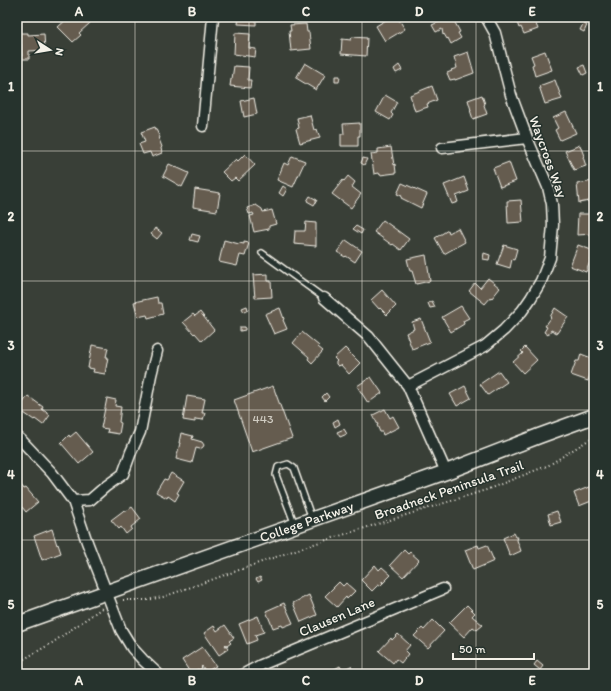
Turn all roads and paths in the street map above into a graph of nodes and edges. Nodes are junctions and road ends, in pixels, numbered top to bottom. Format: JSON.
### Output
{"nodes":[{"id":1,"x":213,"y":17,"type":"edge"},
{"id":2,"x":486,"y":17,"type":"edge"},
{"id":3,"x":203,"y":126,"type":"dead end"},
{"id":4,"x":527,"y":138,"type":"junction"},
{"id":5,"x":442,"y":148,"type":"dead end"},
{"id":6,"x":262,"y":253,"type":"dead end"},
{"id":7,"x":324,"y":298,"type":"joint"},
{"id":8,"x":157,"y":351,"type":"dead end"},
{"id":9,"x":408,"y":386,"type":"junction"},
{"id":10,"x":594,"y":416,"type":"edge"},
{"id":11,"x":17,"y":437,"type":"edge"},
{"id":12,"x":594,"y":438,"type":"edge"},
{"id":13,"x":446,"y":472,"type":"junction"},
{"id":14,"x":73,"y":501,"type":"junction"},
{"id":15,"x":312,"y":520,"type":"junction"},
{"id":16,"x":295,"y":526,"type":"junction"},
{"id":17,"x":443,"y":589,"type":"dead end"},
{"id":18,"x":106,"y":592,"type":"junction"},
{"id":19,"x":120,"y":600,"type":"dead end"},
{"id":20,"x":99,"y":610,"type":"dead end"},
{"id":21,"x":17,"y":624,"type":"edge"},
{"id":22,"x":17,"y":662,"type":"edge"},
{"id":23,"x":158,"y":674,"type":"edge"},
{"id":24,"x":244,"y":674,"type":"edge"}],
"edges":[{"from":1,"to":3,"type":"street"},
{"from":2,"to":4,"type":"street","name":"Waycross Way"},
{"from":4,"to":5,"type":"street"},
{"from":4,"to":9,"type":"street","name":"Waycross Way"},
{"from":6,"to":7,"type":"lane"},
{"from":7,"to":9,"type":"street"},
{"from":8,"to":14,"type":"street"},
{"from":9,"to":13,"type":"street"},
{"from":10,"to":13,"type":"main road","name":"College Parkway"},
{"from":11,"to":14,"type":"street"},
{"from":12,"to":19,"type":"path","name":"Broadneck Peninsula Trail"},
{"from":13,"to":15,"type":"main road","name":"College Parkway"},
{"from":14,"to":18,"type":"street"},
{"from":15,"to":16,"type":"main road","name":"College Parkway"},
{"from":15,"to":16,"type":"lane"},
{"from":16,"to":18,"type":"main road","name":"College Parkway"},
{"from":17,"to":24,"type":"street","name":"Clausen Lane"},
{"from":18,"to":21,"type":"main road","name":"College Parkway"},
{"from":18,"to":23,"type":"street"},
{"from":20,"to":22,"type":"path"}]}
